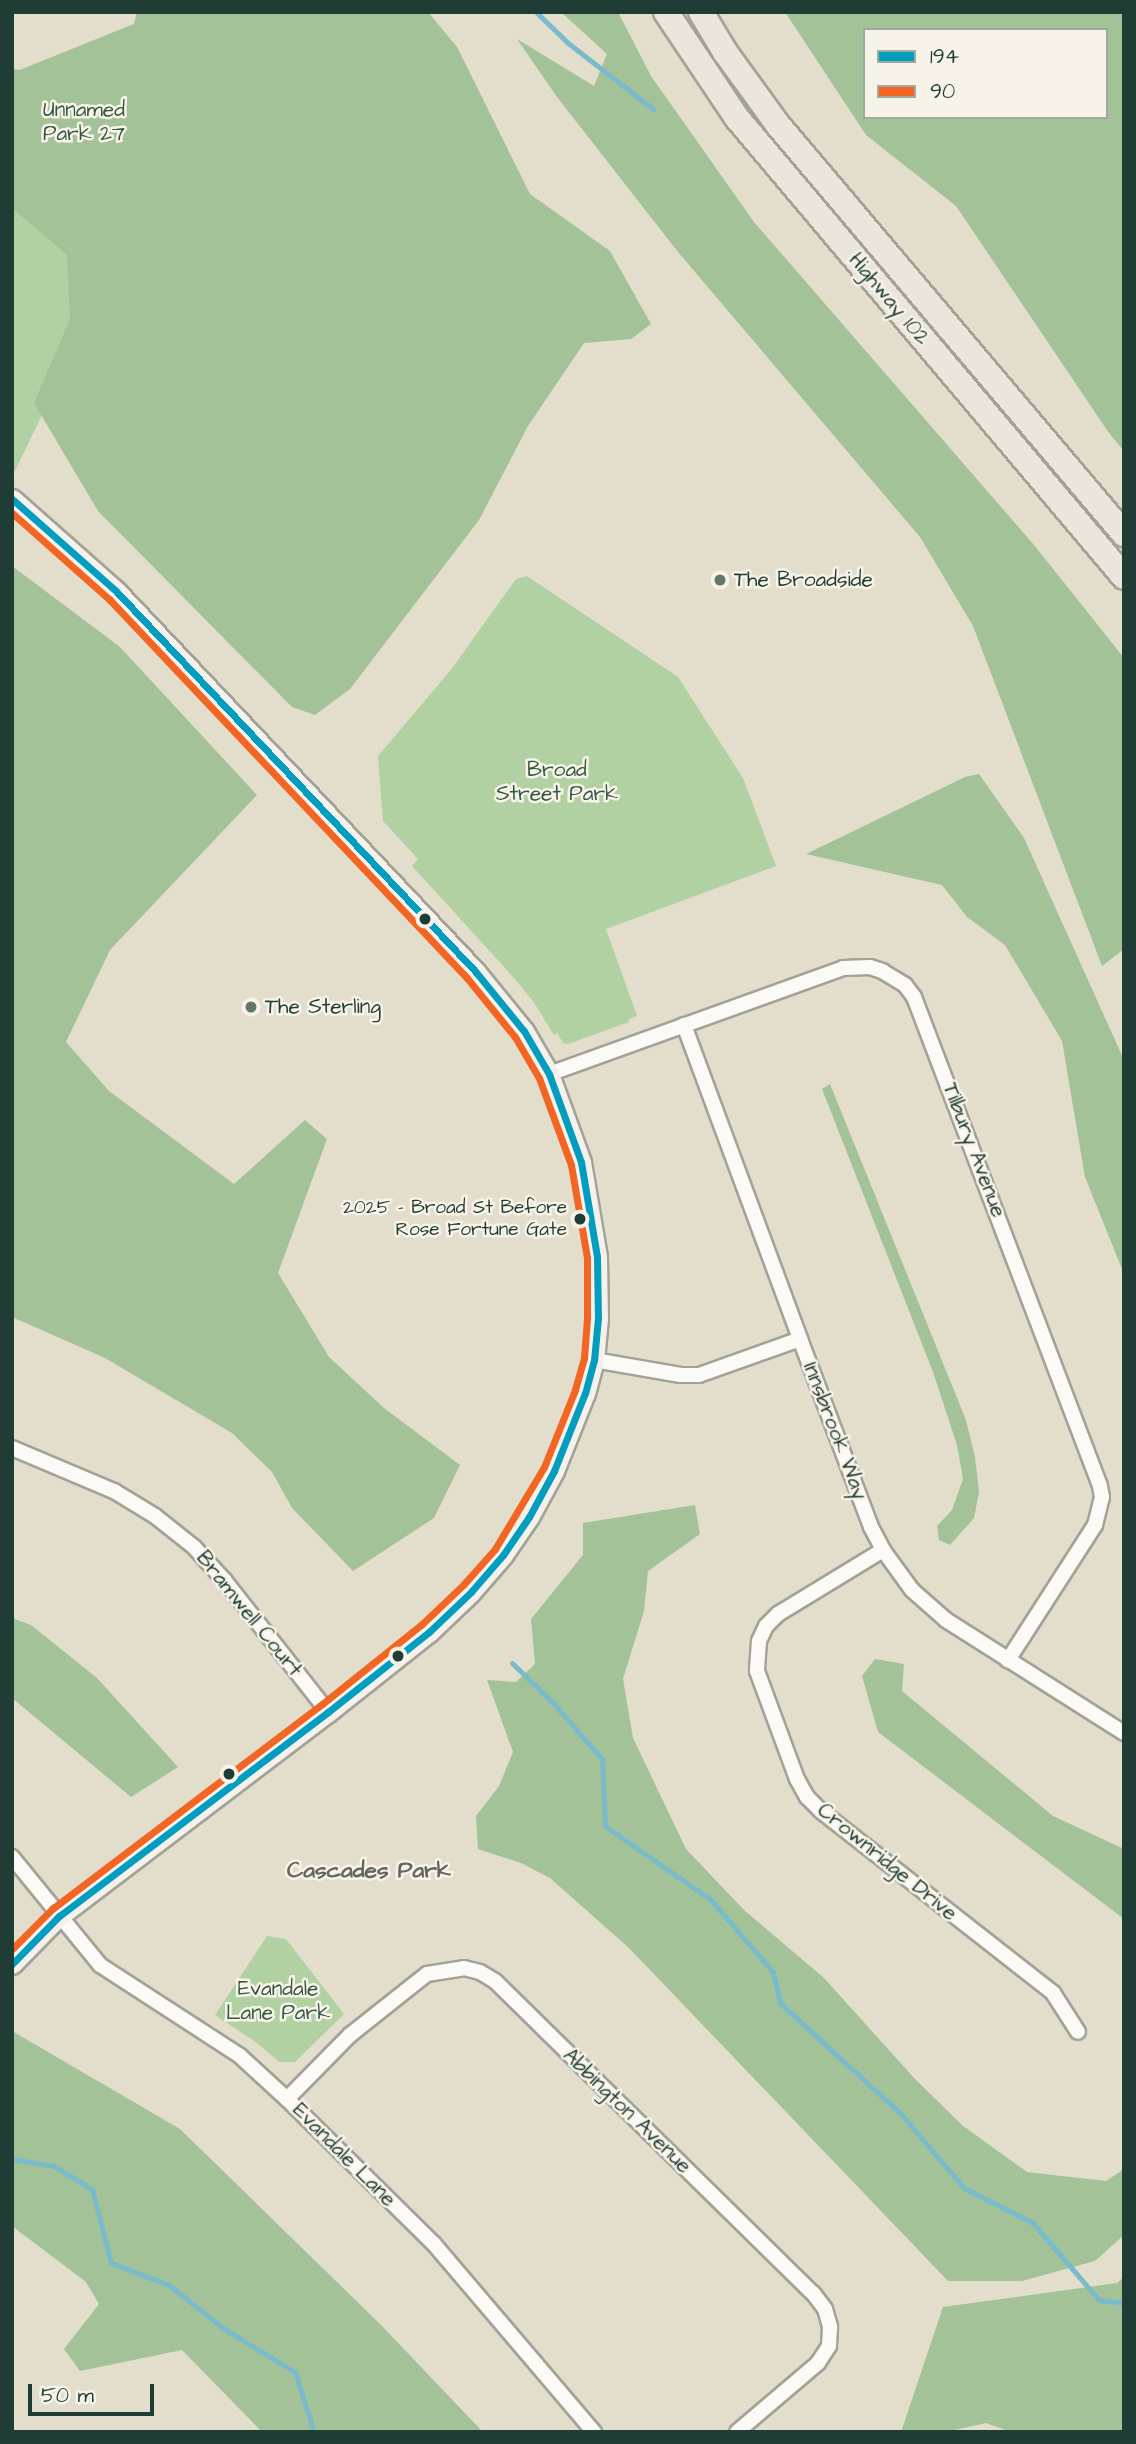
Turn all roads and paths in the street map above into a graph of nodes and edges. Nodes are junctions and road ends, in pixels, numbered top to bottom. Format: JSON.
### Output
{"nodes":[{"id":1,"x":666,"y":12,"type":"edge"},
{"id":2,"x":701,"y":12,"type":"edge"},
{"id":3,"x":12,"y":499,"type":"edge"},
{"id":4,"x":1124,"y":534,"type":"edge"},
{"id":5,"x":1124,"y":577,"type":"edge"},
{"id":6,"x":684,"y":1025,"type":"junction"},
{"id":7,"x":549,"y":1074,"type":"junction"},
{"id":8,"x":800,"y":1339,"type":"junction"},
{"id":9,"x":594,"y":1360,"type":"junction"},
{"id":10,"x":12,"y":1448,"type":"edge"},
{"id":11,"x":883,"y":1550,"type":"junction"},
{"id":12,"x":1008,"y":1660,"type":"junction"},
{"id":13,"x":328,"y":1712,"type":"junction"},
{"id":14,"x":1124,"y":1733,"type":"edge"},
{"id":15,"x":12,"y":1857,"type":"edge"},
{"id":16,"x":59,"y":1916,"type":"junction"},
{"id":17,"x":12,"y":1964,"type":"edge"},
{"id":18,"x":1078,"y":2032,"type":"dead end"},
{"id":19,"x":287,"y":2099,"type":"junction"},
{"id":20,"x":594,"y":2432,"type":"edge"},
{"id":21,"x":737,"y":2432,"type":"edge"}],
"edges":[{"from":1,"to":5,"type":"highway","name":"Highway 102"},
{"from":2,"to":4,"type":"highway","name":"Highway 102"},
{"from":3,"to":7,"type":"street"},
{"from":6,"to":7,"type":"street","name":"Tilbury Avenue"},
{"from":6,"to":8,"type":"street","name":"Innsbrook Way"},
{"from":6,"to":12,"type":"street","name":"Tilbury Avenue"},
{"from":7,"to":9,"type":"street"},
{"from":8,"to":9,"type":"street"},
{"from":8,"to":11,"type":"street","name":"Innsbrook Way"},
{"from":9,"to":13,"type":"street"},
{"from":10,"to":13,"type":"street","name":"Bramwell Court"},
{"from":11,"to":12,"type":"street","name":"Innsbrook Way"},
{"from":11,"to":18,"type":"street","name":"Crownridge Drive"},
{"from":12,"to":14,"type":"street","name":"Innsbrook Way"},
{"from":13,"to":16,"type":"street"},
{"from":15,"to":16,"type":"street","name":"Evandale Lane"},
{"from":16,"to":17,"type":"street"},
{"from":16,"to":19,"type":"street","name":"Evandale Lane"},
{"from":19,"to":20,"type":"street","name":"Evandale Lane"},
{"from":19,"to":21,"type":"street","name":"Abbington Avenue"}]}
